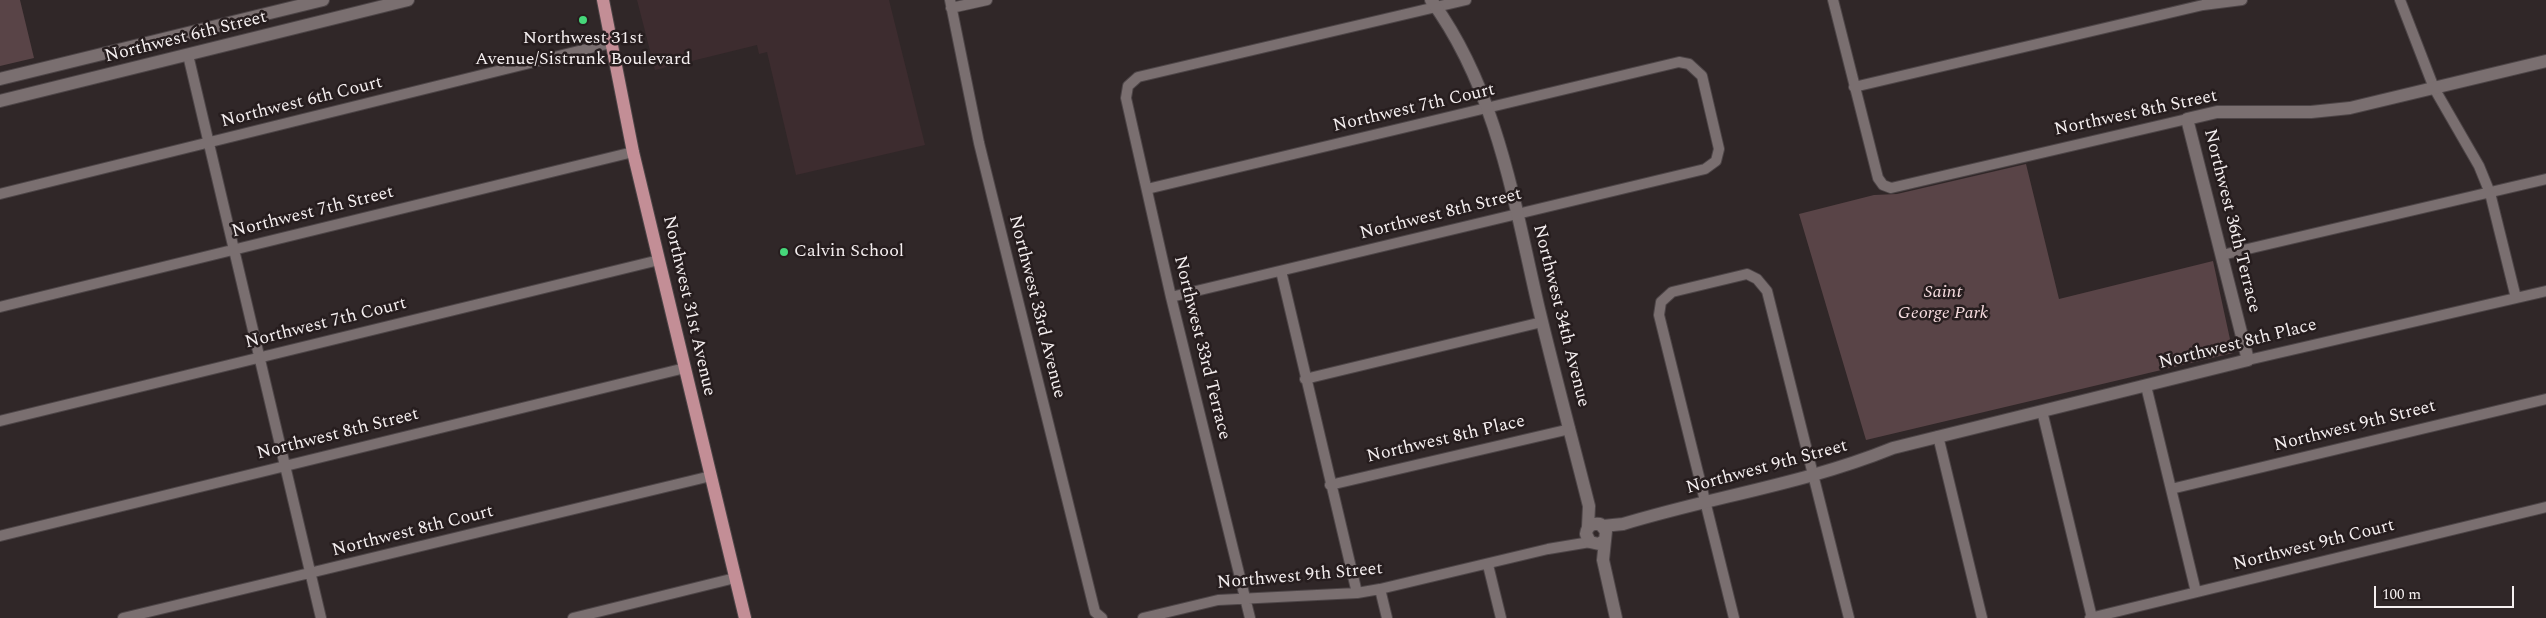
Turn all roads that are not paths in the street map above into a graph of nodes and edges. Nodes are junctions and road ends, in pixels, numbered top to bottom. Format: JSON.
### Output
{"nodes":[{"id":1,"x":323,"y":0,"type":"edge"},
{"id":2,"x":408,"y":0,"type":"edge"},
{"id":3,"x":603,"y":0,"type":"edge"},
{"id":4,"x":987,"y":0,"type":"edge"},
{"id":5,"x":1466,"y":0,"type":"edge"},
{"id":6,"x":1833,"y":0,"type":"edge"},
{"id":7,"x":2242,"y":0,"type":"edge"},
{"id":8,"x":2400,"y":0,"type":"edge"},
{"id":9,"x":951,"y":4,"type":"edge"},
{"id":10,"x":1434,"y":4,"type":"edge"},
{"id":11,"x":611,"y":43,"type":"junction"},
{"id":12,"x":188,"y":55,"type":"junction"},
{"id":13,"x":2546,"y":61,"type":"edge"},
{"id":14,"x":0,"y":79,"type":"edge"},
{"id":15,"x":1854,"y":87,"type":"junction"},
{"id":16,"x":2434,"y":88,"type":"junction"},
{"id":17,"x":0,"y":101,"type":"edge"},
{"id":18,"x":1488,"y":108,"type":"junction"},
{"id":19,"x":2187,"y":119,"type":"junction"},
{"id":20,"x":207,"y":143,"type":"junction"},
{"id":21,"x":633,"y":152,"type":"junction"},
{"id":22,"x":1716,"y":161,"type":"joint"},
{"id":23,"x":2546,"y":179,"type":"edge"},
{"id":24,"x":1146,"y":189,"type":"junction"},
{"id":25,"x":2490,"y":193,"type":"junction"},
{"id":26,"x":0,"y":194,"type":"edge"},
{"id":27,"x":1517,"y":214,"type":"junction"},
{"id":28,"x":233,"y":249,"type":"junction"},
{"id":29,"x":2222,"y":255,"type":"junction"},
{"id":30,"x":659,"y":260,"type":"junction"},
{"id":31,"x":1281,"y":271,"type":"junction"},
{"id":32,"x":2546,"y":291,"type":"edge"},
{"id":33,"x":1171,"y":297,"type":"junction"},
{"id":34,"x":2516,"y":298,"type":"junction"},
{"id":35,"x":0,"y":307,"type":"edge"},
{"id":36,"x":1542,"y":322,"type":"junction"},
{"id":37,"x":260,"y":357,"type":"junction"},
{"id":38,"x":2248,"y":360,"type":"junction"},
{"id":39,"x":685,"y":368,"type":"junction"},
{"id":40,"x":1305,"y":378,"type":"junction"},
{"id":41,"x":2146,"y":386,"type":"junction"},
{"id":42,"x":2546,"y":398,"type":"edge"},
{"id":43,"x":2042,"y":411,"type":"junction"},
{"id":44,"x":0,"y":421,"type":"edge"},
{"id":45,"x":1570,"y":429,"type":"junction"},
{"id":46,"x":1938,"y":436,"type":"junction"},
{"id":47,"x":284,"y":466,"type":"junction"},
{"id":48,"x":711,"y":476,"type":"junction"},
{"id":49,"x":1814,"y":477,"type":"junction"},
{"id":50,"x":1330,"y":484,"type":"junction"},
{"id":51,"x":2171,"y":489,"type":"junction"},
{"id":52,"x":1706,"y":503,"type":"junction"},
{"id":53,"x":2546,"y":507,"type":"edge"},
{"id":54,"x":1596,"y":534,"type":"junction"},
{"id":55,"x":0,"y":536,"type":"edge"},
{"id":56,"x":1488,"y":565,"type":"junction"},
{"id":57,"x":310,"y":574,"type":"junction"},
{"id":58,"x":736,"y":578,"type":"junction"},
{"id":59,"x":1380,"y":589,"type":"junction"},
{"id":60,"x":1357,"y":592,"type":"junction"},
{"id":61,"x":2196,"y":592,"type":"junction"},
{"id":62,"x":1246,"y":598,"type":"junction"},
{"id":63,"x":124,"y":618,"type":"edge"},
{"id":64,"x":321,"y":618,"type":"edge"},
{"id":65,"x":573,"y":618,"type":"edge"},
{"id":66,"x":745,"y":618,"type":"edge"},
{"id":67,"x":1102,"y":618,"type":"edge"},
{"id":68,"x":1143,"y":618,"type":"edge"},
{"id":69,"x":1250,"y":618,"type":"edge"},
{"id":70,"x":1388,"y":618,"type":"edge"},
{"id":71,"x":1500,"y":618,"type":"edge"},
{"id":72,"x":1616,"y":618,"type":"edge"},
{"id":73,"x":1734,"y":618,"type":"edge"},
{"id":74,"x":1849,"y":618,"type":"edge"},
{"id":75,"x":1982,"y":618,"type":"edge"},
{"id":76,"x":2091,"y":618,"type":"edge"}],
"edges":[{"from":1,"to":14,"type":"street","name":"Northwest 6th Street"},
{"from":2,"to":12,"type":"street","name":"Northwest 6th Street"},
{"from":3,"to":11,"type":"main road","name":"Northwest 31st Avenue"},
{"from":4,"to":9,"type":"street"},
{"from":5,"to":10,"type":"street"},
{"from":6,"to":15,"type":"street"},
{"from":7,"to":15,"type":"street"},
{"from":8,"to":16,"type":"street"},
{"from":9,"to":67,"type":"street","name":"Northwest 33rd Avenue"},
{"from":10,"to":18,"type":"street","name":"Northwest 34th Avenue"},
{"from":10,"to":24,"type":"street","name":"Northwest 33rd Terrace"},
{"from":11,"to":20,"type":"street","name":"Northwest 6th Court"},
{"from":11,"to":21,"type":"main road","name":"Northwest 31st Avenue"},
{"from":12,"to":17,"type":"street","name":"Northwest 6th Street"},
{"from":12,"to":20,"type":"street"},
{"from":13,"to":16,"type":"street","name":"Northwest 8th Street"},
{"from":15,"to":19,"type":"street","name":"Northwest 8th Street"},
{"from":16,"to":19,"type":"street","name":"Northwest 8th Street"},
{"from":16,"to":25,"type":"street"},
{"from":18,"to":22,"type":"street","name":"Northwest 7th Court"},
{"from":18,"to":24,"type":"street","name":"Northwest 7th Court"},
{"from":18,"to":27,"type":"street","name":"Northwest 34th Avenue"},
{"from":19,"to":29,"type":"street","name":"Northwest 36th Terrace"},
{"from":20,"to":26,"type":"street","name":"Northwest 6th Court"},
{"from":20,"to":28,"type":"street"},
{"from":21,"to":28,"type":"street","name":"Northwest 7th Street"},
{"from":21,"to":30,"type":"main road","name":"Northwest 31st Avenue"},
{"from":22,"to":27,"type":"street","name":"Northwest 8th Street"},
{"from":23,"to":25,"type":"street"},
{"from":24,"to":33,"type":"street","name":"Northwest 33rd Terrace"},
{"from":25,"to":29,"type":"street"},
{"from":25,"to":34,"type":"street"},
{"from":27,"to":31,"type":"street","name":"Northwest 8th Street"},
{"from":27,"to":36,"type":"street","name":"Northwest 34th Avenue"},
{"from":28,"to":35,"type":"street","name":"Northwest 7th Street"},
{"from":28,"to":37,"type":"street"},
{"from":29,"to":38,"type":"street","name":"Northwest 36th Terrace"},
{"from":30,"to":37,"type":"street","name":"Northwest 7th Court"},
{"from":30,"to":39,"type":"main road","name":"Northwest 31st Avenue"},
{"from":31,"to":33,"type":"street","name":"Northwest 8th Street"},
{"from":31,"to":40,"type":"street"},
{"from":32,"to":34,"type":"street","name":"Northwest 8th Place"},
{"from":33,"to":62,"type":"street","name":"Northwest 33rd Terrace"},
{"from":34,"to":38,"type":"street","name":"Northwest 8th Place"},
{"from":36,"to":40,"type":"street"},
{"from":36,"to":45,"type":"street","name":"Northwest 34th Avenue"},
{"from":37,"to":44,"type":"street","name":"Northwest 7th Court"},
{"from":37,"to":47,"type":"street"},
{"from":38,"to":41,"type":"street","name":"Northwest 8th Place"},
{"from":39,"to":47,"type":"street","name":"Northwest 8th Street"},
{"from":39,"to":48,"type":"main road","name":"Northwest 31st Avenue"},
{"from":40,"to":50,"type":"street"},
{"from":41,"to":43,"type":"street","name":"Northwest 8th Place"},
{"from":41,"to":51,"type":"street"},
{"from":42,"to":51,"type":"street","name":"Northwest 9th Street"},
{"from":43,"to":46,"type":"street","name":"Northwest 8th Place"},
{"from":43,"to":76,"type":"street"},
{"from":45,"to":50,"type":"street","name":"Northwest 8th Place"},
{"from":45,"to":54,"type":"street","name":"Northwest 34th Avenue"},
{"from":46,"to":49,"type":"street","name":"Northwest 9th Street"},
{"from":46,"to":75,"type":"street"},
{"from":47,"to":55,"type":"street","name":"Northwest 8th Street"},
{"from":47,"to":57,"type":"street"},
{"from":48,"to":57,"type":"street","name":"Northwest 8th Court"},
{"from":48,"to":58,"type":"main road","name":"Northwest 31st Avenue"},
{"from":49,"to":52,"type":"street","name":"Northwest 9th Street"},
{"from":49,"to":52,"type":"street"},
{"from":49,"to":74,"type":"street"},
{"from":50,"to":60,"type":"street"},
{"from":51,"to":61,"type":"street"},
{"from":52,"to":54,"type":"street","name":"Northwest 9th Street"},
{"from":52,"to":73,"type":"street"},
{"from":53,"to":61,"type":"street","name":"Northwest 9th Court"},
{"from":54,"to":56,"type":"street","name":"Northwest 9th Street"},
{"from":54,"to":72,"type":"street"},
{"from":56,"to":59,"type":"street","name":"Northwest 9th Street"},
{"from":56,"to":71,"type":"street"},
{"from":57,"to":63,"type":"street","name":"Northwest 8th Court"},
{"from":57,"to":64,"type":"street"},
{"from":58,"to":65,"type":"street"},
{"from":58,"to":66,"type":"main road","name":"Northwest 31st Avenue"},
{"from":59,"to":60,"type":"street","name":"Northwest 9th Street"},
{"from":59,"to":70,"type":"street"},
{"from":60,"to":62,"type":"street","name":"Northwest 9th Street"},
{"from":61,"to":76,"type":"street","name":"Northwest 9th Court"},
{"from":62,"to":68,"type":"street","name":"Northwest 9th Street"},
{"from":62,"to":69,"type":"street","name":"Northwest 33rd Terrace"}]}
